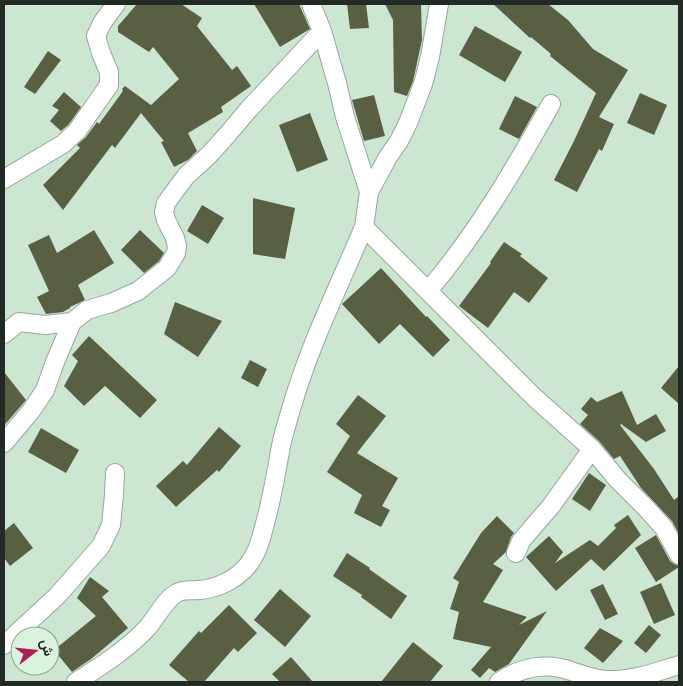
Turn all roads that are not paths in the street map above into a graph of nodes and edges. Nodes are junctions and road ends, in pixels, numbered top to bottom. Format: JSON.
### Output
{"nodes":[{"id":1,"x":116,"y":4,"type":"edge"},
{"id":2,"x":311,"y":4,"type":"edge"},
{"id":3,"x":439,"y":4,"type":"edge"},
{"id":4,"x":322,"y":31,"type":"junction"},
{"id":5,"x":551,"y":104,"type":"dead end"},
{"id":6,"x":4,"y":179,"type":"edge"},
{"id":7,"x":369,"y":192,"type":"junction"},
{"id":8,"x":364,"y":227,"type":"junction"},
{"id":9,"x":428,"y":291,"type":"junction"},
{"id":10,"x":72,"y":322,"type":"junction"},
{"id":11,"x":4,"y":334,"type":"edge"},
{"id":12,"x":4,"y":443,"type":"edge"},
{"id":13,"x":592,"y":450,"type":"junction"},
{"id":14,"x":115,"y":473,"type":"dead end"},
{"id":15,"x":516,"y":553,"type":"dead end"},
{"id":16,"x":679,"y":555,"type":"edge"},
{"id":17,"x":4,"y":645,"type":"edge"},
{"id":18,"x":679,"y":666,"type":"edge"},
{"id":19,"x":76,"y":682,"type":"edge"},
{"id":20,"x":499,"y":682,"type":"edge"}],
"edges":[{"from":1,"to":6,"type":"street"},
{"from":2,"to":4,"type":"street"},
{"from":3,"to":7,"type":"street"},
{"from":4,"to":7,"type":"street"},
{"from":4,"to":10,"type":"street"},
{"from":5,"to":9,"type":"street"},
{"from":7,"to":8,"type":"street"},
{"from":8,"to":9,"type":"street"},
{"from":8,"to":19,"type":"street"},
{"from":9,"to":13,"type":"street"},
{"from":10,"to":11,"type":"street"},
{"from":10,"to":12,"type":"street"},
{"from":13,"to":15,"type":"street"},
{"from":13,"to":16,"type":"street"},
{"from":14,"to":17,"type":"street"},
{"from":18,"to":20,"type":"street"}]}
